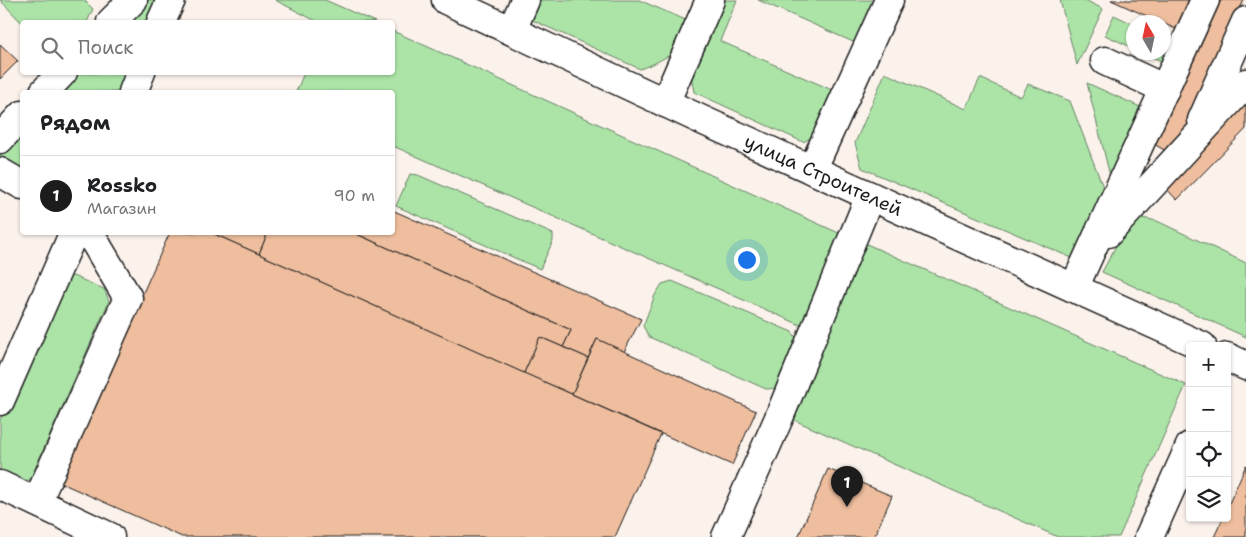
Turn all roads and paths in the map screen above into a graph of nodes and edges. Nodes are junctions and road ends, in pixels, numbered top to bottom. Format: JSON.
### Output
{"nodes":[{"id":1,"x":132,"y":0,"type":"edge"},
{"id":2,"x":170,"y":0,"type":"edge"},
{"id":3,"x":446,"y":0,"type":"edge"},
{"id":4,"x":525,"y":0,"type":"edge"},
{"id":5,"x":710,"y":0,"type":"edge"},
{"id":6,"x":889,"y":0,"type":"edge"},
{"id":7,"x":1205,"y":0,"type":"edge"},
{"id":8,"x":113,"y":20,"type":"edge"},
{"id":9,"x":162,"y":20,"type":"edge"},
{"id":10,"x":1246,"y":20,"type":"edge"},
{"id":11,"x":512,"y":30,"type":"junction"},
{"id":12,"x":1105,"y":61,"type":"dead end"},
{"id":13,"x":60,"y":75,"type":"edge"},
{"id":14,"x":140,"y":75,"type":"edge"},
{"id":15,"x":1246,"y":83,"type":"edge"},
{"id":16,"x":1165,"y":89,"type":"junction"},
{"id":17,"x":46,"y":90,"type":"edge"},
{"id":18,"x":134,"y":90,"type":"edge"},
{"id":19,"x":665,"y":103,"type":"junction"},
{"id":20,"x":20,"y":117,"type":"edge"},
{"id":21,"x":0,"y":139,"type":"edge"},
{"id":22,"x":1192,"y":141,"type":"junction"},
{"id":23,"x":812,"y":170,"type":"junction"},
{"id":24,"x":0,"y":172,"type":"edge"},
{"id":25,"x":20,"y":184,"type":"edge"},
{"id":26,"x":870,"y":196,"type":"junction"},
{"id":27,"x":73,"y":235,"type":"edge"},
{"id":28,"x":91,"y":235,"type":"edge"},
{"id":29,"x":1092,"y":250,"type":"junction"},
{"id":30,"x":1074,"y":288,"type":"junction"},
{"id":31,"x":1193,"y":342,"type":"edge"},
{"id":32,"x":0,"y":401,"type":"edge"},
{"id":33,"x":1186,"y":455,"type":"edge"},
{"id":34,"x":0,"y":485,"type":"edge"},
{"id":35,"x":37,"y":502,"type":"junction"},
{"id":36,"x":110,"y":537,"type":"edge"},
{"id":37,"x":726,"y":537,"type":"edge"},
{"id":38,"x":1150,"y":537,"type":"edge"}],
"edges":[{"from":1,"to":8,"type":"main road"},
{"from":2,"to":9,"type":"main road"},
{"from":3,"to":11,"type":"main road","name":"улица Строителей"},
{"from":4,"to":11,"type":"main road"},
{"from":5,"to":19,"type":"main road"},
{"from":6,"to":23,"type":"main road"},
{"from":7,"to":16,"type":"main road"},
{"from":10,"to":22,"type":"main road"},
{"from":11,"to":19,"type":"main road","name":"улица Строителей"},
{"from":12,"to":16,"type":"main road"},
{"from":13,"to":17,"type":"main road"},
{"from":14,"to":18,"type":"main road"},
{"from":15,"to":22,"type":"main road"},
{"from":16,"to":29,"type":"main road"},
{"from":19,"to":23,"type":"main road","name":"улица Строителей"},
{"from":20,"to":21,"type":"main road"},
{"from":22,"to":29,"type":"main road"},
{"from":23,"to":26,"type":"main road","name":"улица Строителей"},
{"from":24,"to":25,"type":"main road"},
{"from":26,"to":30,"type":"main road","name":"улица Строителей"},
{"from":26,"to":37,"type":"main road"},
{"from":27,"to":32,"type":"main road"},
{"from":28,"to":35,"type":"main road"},
{"from":29,"to":30,"type":"main road"},
{"from":30,"to":31,"type":"main road","name":"улица Строителей"},
{"from":33,"to":38,"type":"main road"},
{"from":34,"to":35,"type":"main road"},
{"from":35,"to":36,"type":"main road"}]}
